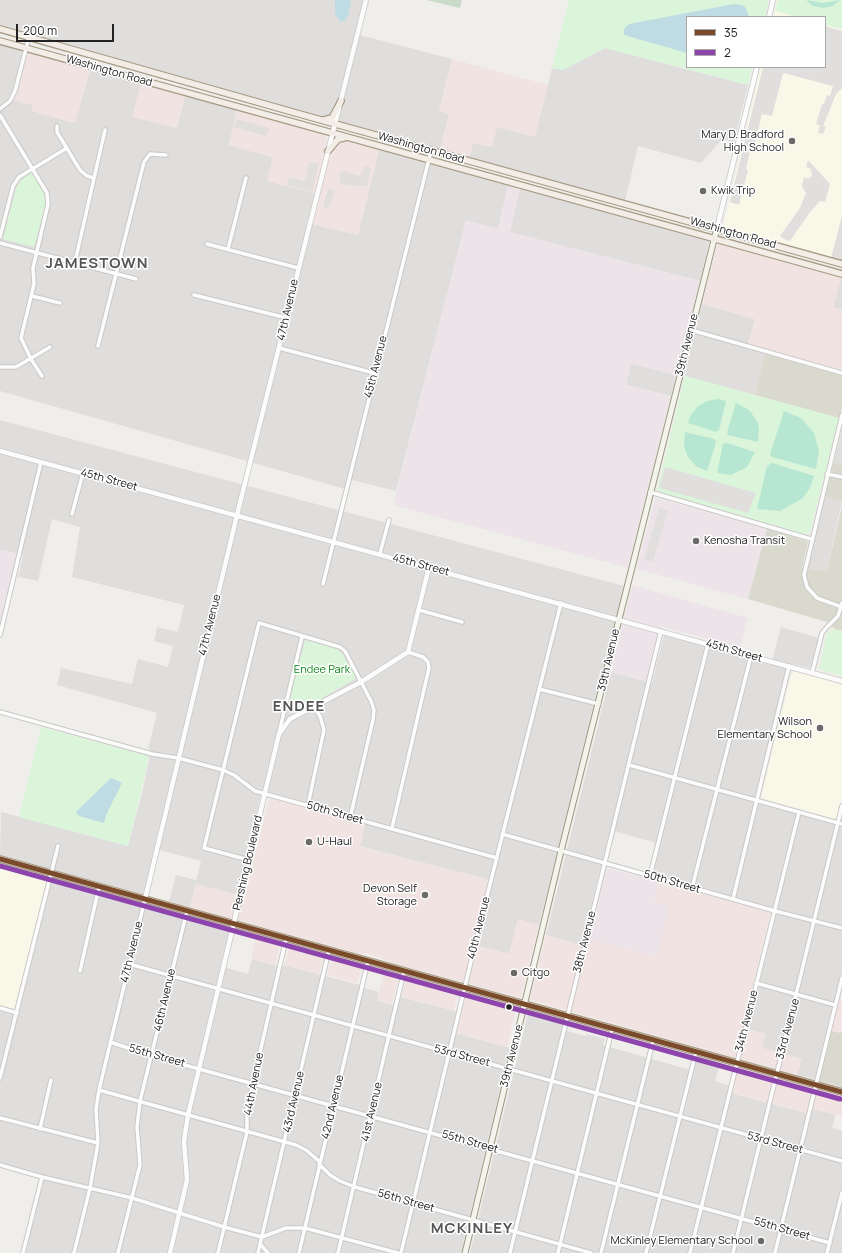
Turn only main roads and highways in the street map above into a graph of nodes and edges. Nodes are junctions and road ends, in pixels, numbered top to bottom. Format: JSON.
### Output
{"nodes":[{"id":1,"x":0,"y":28,"type":"edge"},
{"id":2,"x":0,"y":41,"type":"edge"},
{"id":3,"x":144,"y":69,"type":"junction"},
{"id":4,"x":141,"y":80,"type":"junction"},
{"id":5,"x":341,"y":101,"type":"road end"},
{"id":6,"x":322,"y":120,"type":"junction"},
{"id":7,"x":345,"y":137,"type":"junction"},
{"id":8,"x":328,"y":151,"type":"road end"},
{"id":9,"x":717,"y":228,"type":"junction"},
{"id":10,"x":715,"y":238,"type":"junction"},
{"id":11,"x":780,"y":246,"type":"junction"},
{"id":12,"x":751,"y":248,"type":"junction"},
{"id":13,"x":842,"y":264,"type":"edge"},
{"id":14,"x":842,"y":274,"type":"edge"},
{"id":15,"x":0,"y":859,"type":"edge"},
{"id":16,"x":525,"y":1004,"type":"junction"},
{"id":17,"x":842,"y":1092,"type":"edge"},
{"id":18,"x":465,"y":1253,"type":"edge"}],
"edges":[{"from":1,"to":3,"type":"main road","name":"Washington Road"},
{"from":2,"to":4,"type":"main road","name":"Washington Road"},
{"from":3,"to":4,"type":"main road"},
{"from":3,"to":6,"type":"main road","name":"Washington Road"},
{"from":4,"to":7,"type":"main road","name":"Washington Road"},
{"from":5,"to":6,"type":"main road"},
{"from":6,"to":9,"type":"main road","name":"Washington Road"},
{"from":7,"to":8,"type":"main road"},
{"from":7,"to":10,"type":"main road","name":"Washington Road"},
{"from":9,"to":10,"type":"main road","name":"39th Avenue"},
{"from":9,"to":11,"type":"main road","name":"Washington Road"},
{"from":10,"to":12,"type":"main road","name":"Washington Road"},
{"from":10,"to":16,"type":"main road","name":"39th Avenue"},
{"from":11,"to":12,"type":"main road"},
{"from":11,"to":13,"type":"main road","name":"Washington Road"},
{"from":12,"to":14,"type":"main road","name":"Washington Road"},
{"from":15,"to":16,"type":"main road"},
{"from":16,"to":17,"type":"main road"},
{"from":16,"to":18,"type":"main road","name":"39th Avenue"}]}
